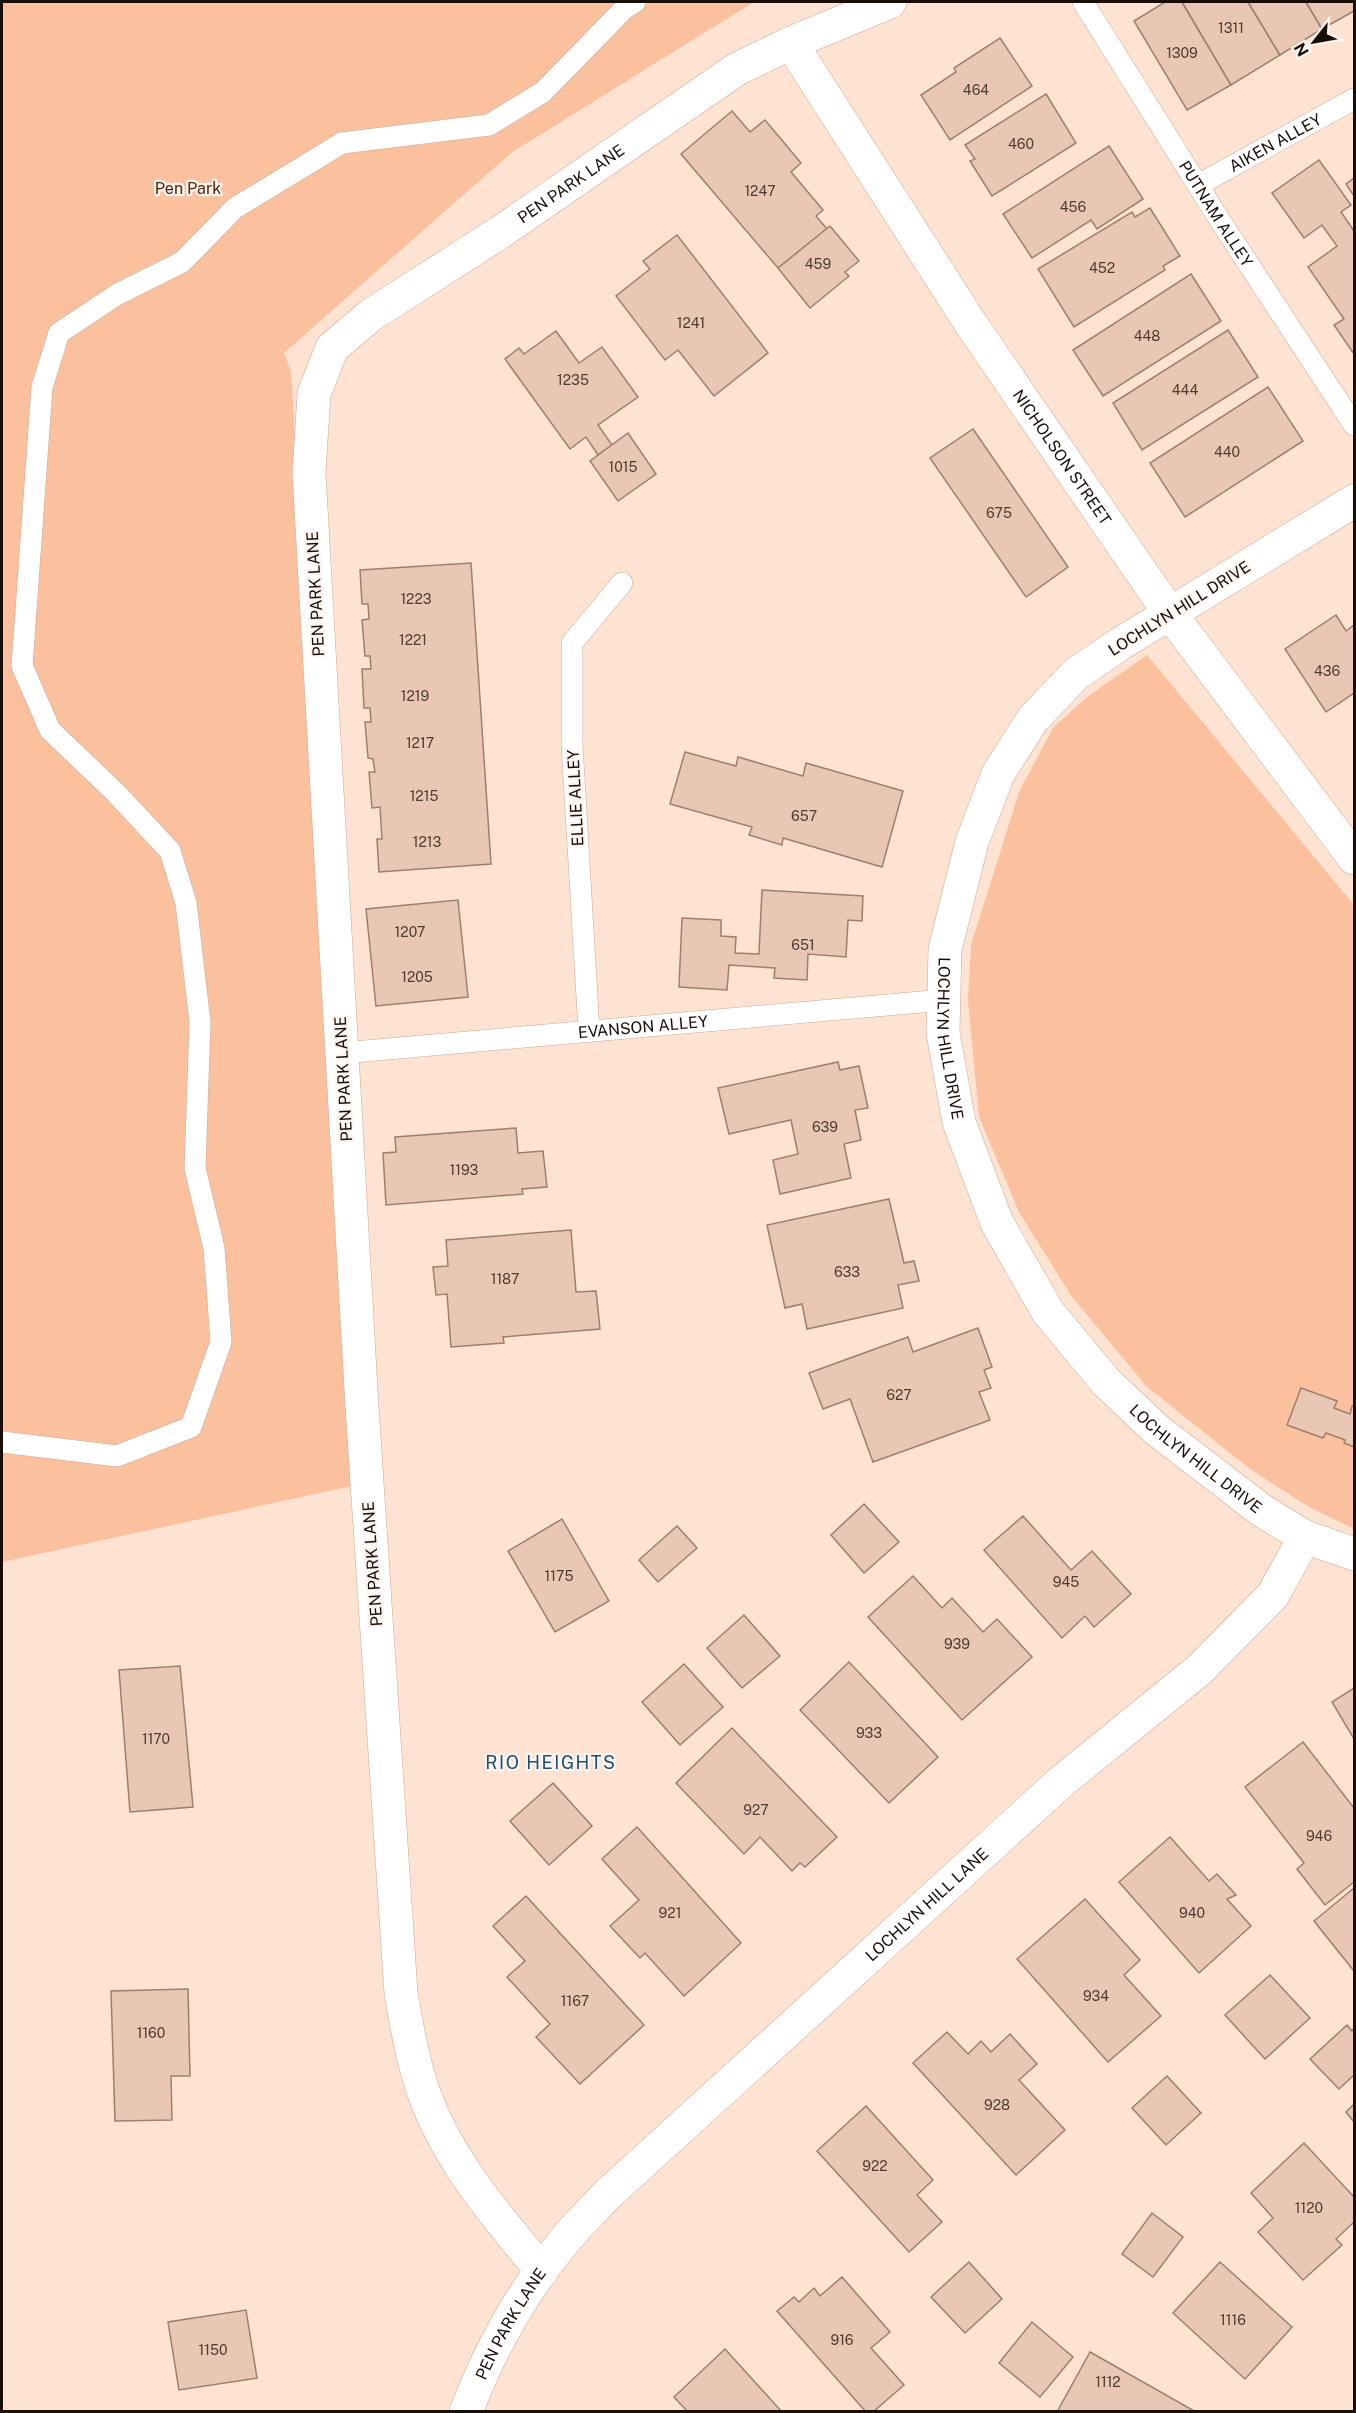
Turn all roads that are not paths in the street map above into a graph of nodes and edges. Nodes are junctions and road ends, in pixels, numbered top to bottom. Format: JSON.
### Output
{"nodes":[{"id":1,"x":635,"y":2,"type":"edge"},
{"id":2,"x":890,"y":2,"type":"edge"},
{"id":3,"x":1083,"y":2,"type":"edge"},
{"id":4,"x":791,"y":43,"type":"junction"},
{"id":5,"x":1354,"y":99,"type":"edge"},
{"id":6,"x":1198,"y":185,"type":"junction"},
{"id":7,"x":1354,"y":425,"type":"edge"},
{"id":8,"x":1354,"y":501,"type":"edge"},
{"id":9,"x":622,"y":583,"type":"dead end"},
{"id":10,"x":1169,"y":612,"type":"junction"},
{"id":11,"x":1354,"y":858,"type":"edge"},
{"id":12,"x":944,"y":1000,"type":"junction"},
{"id":13,"x":589,"y":1031,"type":"junction"},
{"id":14,"x":342,"y":1053,"type":"junction"},
{"id":15,"x":2,"y":1442,"type":"edge"},
{"id":16,"x":1305,"y":1537,"type":"junction"},
{"id":17,"x":1354,"y":1554,"type":"edge"},
{"id":18,"x":542,"y":2271,"type":"junction"},
{"id":19,"x":466,"y":2412,"type":"edge"}],
"edges":[{"from":1,"to":15,"type":"lane"},
{"from":2,"to":4,"type":"street","name":"PEN PARK LANE"},
{"from":3,"to":6,"type":"lane","name":"PUTNAM ALLEY"},
{"from":4,"to":10,"type":"street","name":"NICHOLSON STREET"},
{"from":4,"to":14,"type":"street","name":"PEN PARK LANE"},
{"from":5,"to":6,"type":"lane","name":"AIKEN ALLEY"},
{"from":6,"to":7,"type":"lane","name":"PUTNAM ALLEY"},
{"from":8,"to":10,"type":"street","name":"LOCHLYN HILL DRIVE"},
{"from":9,"to":13,"type":"lane","name":"ELLIE ALLEY"},
{"from":10,"to":11,"type":"street","name":"NICHOLSON STREET"},
{"from":10,"to":12,"type":"street","name":"LOCHLYN HILL DRIVE"},
{"from":12,"to":13,"type":"lane","name":"EVANSON ALLEY"},
{"from":12,"to":16,"type":"street","name":"LOCHLYN HILL DRIVE"},
{"from":13,"to":14,"type":"lane","name":"EVANSON ALLEY"},
{"from":14,"to":18,"type":"street","name":"PEN PARK LANE"},
{"from":16,"to":17,"type":"street","name":"LOCHLYN HILL DRIVE"},
{"from":16,"to":18,"type":"street","name":"LOCHLYN HILL LANE"},
{"from":18,"to":19,"type":"street","name":"PEN PARK LANE"}]}
